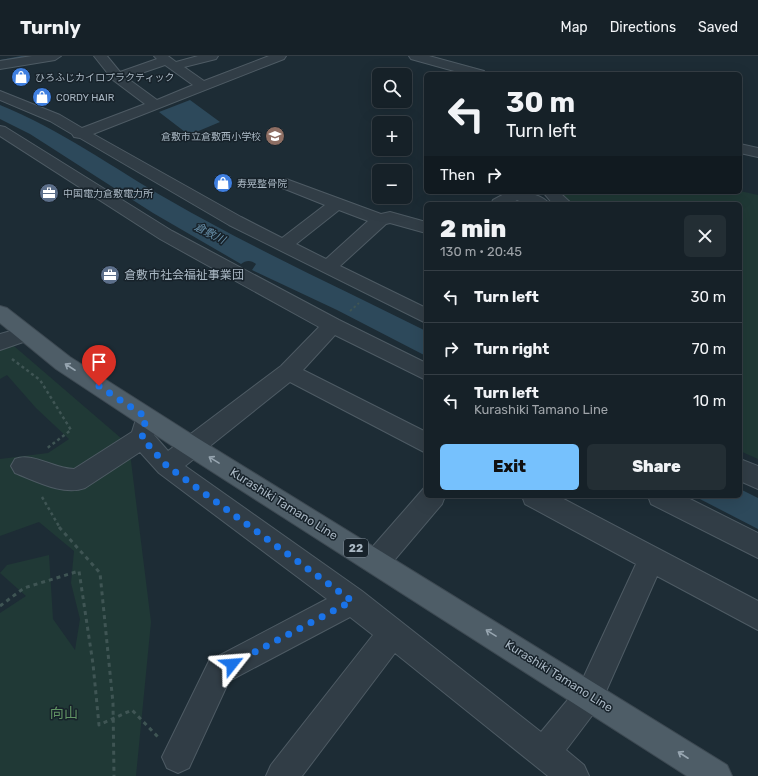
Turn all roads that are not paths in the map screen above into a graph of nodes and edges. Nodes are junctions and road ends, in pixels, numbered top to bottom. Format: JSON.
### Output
{"nodes":[{"id":1,"x":55,"y":56,"type":"edge"},
{"id":2,"x":100,"y":56,"type":"edge"},
{"id":3,"x":212,"y":56,"type":"edge"},
{"id":4,"x":280,"y":56,"type":"edge"},
{"id":5,"x":415,"y":56,"type":"edge"},
{"id":6,"x":167,"y":61,"type":"edge"},
{"id":7,"x":0,"y":65,"type":"edge"},
{"id":8,"x":472,"y":72,"type":"edge"},
{"id":9,"x":118,"y":77,"type":"junction"},
{"id":10,"x":203,"y":86,"type":"junction"},
{"id":11,"x":0,"y":95,"type":"edge"},
{"id":12,"x":155,"y":105,"type":"junction"},
{"id":13,"x":0,"y":130,"type":"edge"},
{"id":14,"x":79,"y":134,"type":"junction"},
{"id":15,"x":742,"y":149,"type":"edge"},
{"id":16,"x":758,"y":153,"type":"edge"},
{"id":17,"x":286,"y":184,"type":"dead end"},
{"id":18,"x":515,"y":194,"type":"edge"},
{"id":19,"x":519,"y":194,"type":"edge"},
{"id":20,"x":552,"y":194,"type":"edge"},
{"id":21,"x":502,"y":202,"type":"edge"},
{"id":22,"x":537,"y":202,"type":"edge"},
{"id":23,"x":561,"y":202,"type":"edge"},
{"id":24,"x":337,"y":204,"type":"junction"},
{"id":25,"x":380,"y":220,"type":"junction"},
{"id":26,"x":424,"y":227,"type":"edge"},
{"id":27,"x":283,"y":246,"type":"junction"},
{"id":28,"x":328,"y":267,"type":"junction"},
{"id":29,"x":0,"y":313,"type":"edge"},
{"id":30,"x":424,"y":315,"type":"edge"},
{"id":31,"x":332,"y":325,"type":"junction"},
{"id":32,"x":25,"y":334,"type":"junction"},
{"id":33,"x":4,"y":349,"type":"edge"},
{"id":34,"x":424,"y":371,"type":"edge"},
{"id":35,"x":288,"y":372,"type":"junction"},
{"id":36,"x":144,"y":427,"type":"junction"},
{"id":37,"x":424,"y":442,"type":"edge"},
{"id":38,"x":191,"y":446,"type":"junction"},
{"id":39,"x":23,"y":466,"type":"road end"},
{"id":40,"x":167,"y":466,"type":"junction"},
{"id":41,"x":742,"y":470,"type":"edge"},
{"id":42,"x":758,"y":478,"type":"edge"},
{"id":43,"x":431,"y":498,"type":"edge"},
{"id":44,"x":538,"y":498,"type":"edge"},
{"id":45,"x":664,"y":498,"type":"edge"},
{"id":46,"x":758,"y":546,"type":"edge"},
{"id":47,"x":652,"y":558,"type":"junction"},
{"id":48,"x":377,"y":561,"type":"junction"},
{"id":49,"x":352,"y":601,"type":"junction"},
{"id":50,"x":758,"y":616,"type":"edge"},
{"id":51,"x":393,"y":633,"type":"junction"},
{"id":52,"x":590,"y":695,"type":"junction"},
{"id":53,"x":178,"y":757,"type":"road end"},
{"id":54,"x":561,"y":769,"type":"edge"},
{"id":55,"x":282,"y":776,"type":"edge"},
{"id":56,"x":716,"y":776,"type":"edge"}],
"edges":[{"from":1,"to":7,"type":"street"},
{"from":2,"to":9,"type":"street"},
{"from":3,"to":6,"type":"street"},
{"from":4,"to":10,"type":"street"},
{"from":5,"to":8,"type":"street"},
{"from":6,"to":9,"type":"street"},
{"from":6,"to":10,"type":"street"},
{"from":9,"to":12,"type":"street"},
{"from":10,"to":12,"type":"street"},
{"from":11,"to":14,"type":"street"},
{"from":12,"to":14,"type":"street"},
{"from":13,"to":31,"type":"street"},
{"from":14,"to":27,"type":"street"},
{"from":15,"to":16,"type":"street"},
{"from":17,"to":24,"type":"street"},
{"from":18,"to":21,"type":"street"},
{"from":19,"to":22,"type":"street"},
{"from":20,"to":23,"type":"street"},
{"from":24,"to":25,"type":"street"},
{"from":24,"to":27,"type":"street"},
{"from":25,"to":26,"type":"street"},
{"from":25,"to":28,"type":"street"},
{"from":27,"to":28,"type":"street"},
{"from":28,"to":30,"type":"street"},
{"from":29,"to":32,"type":"main road","name":"Kurashiki Tamano Line","number":"22"},
{"from":31,"to":34,"type":"street"},
{"from":31,"to":35,"type":"street"},
{"from":32,"to":33,"type":"street"},
{"from":36,"to":32,"type":"main road","name":"Kurashiki Tamano Line","number":"22","one_way":true},
{"from":35,"to":37,"type":"street"},
{"from":35,"to":38,"type":"street"},
{"from":36,"to":38,"type":"main road","name":"Kurashiki Tamano Line","number":"22"},
{"from":36,"to":39,"type":"street"},
{"from":36,"to":40,"type":"street"},
{"from":38,"to":40,"type":"street"},
{"from":48,"to":38,"type":"main road","name":"Kurashiki Tamano Line","number":"22","one_way":true},
{"from":40,"to":49,"type":"street"},
{"from":41,"to":42,"type":"street"},
{"from":43,"to":48,"type":"street"},
{"from":44,"to":47,"type":"street"},
{"from":45,"to":46,"type":"street"},
{"from":47,"to":50,"type":"street"},
{"from":47,"to":52,"type":"street"},
{"from":52,"to":48,"type":"main road","name":"Kurashiki Tamano Line","number":"22","one_way":true},
{"from":49,"to":51,"type":"street"},
{"from":49,"to":53,"type":"street"},
{"from":51,"to":54,"type":"street"},
{"from":51,"to":55,"type":"street"},
{"from":52,"to":54,"type":"street"},
{"from":56,"to":52,"type":"main road","name":"Kurashiki Tamano Line","number":"22","one_way":true}]}
